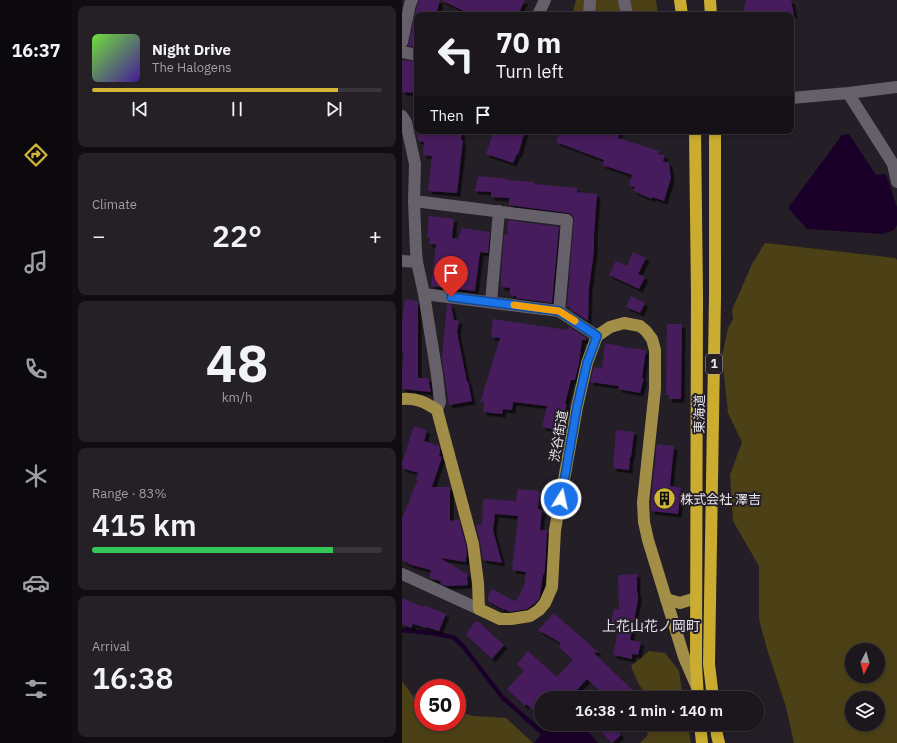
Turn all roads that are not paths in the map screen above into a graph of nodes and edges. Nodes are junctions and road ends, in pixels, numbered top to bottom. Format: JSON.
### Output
{"nodes":[{"id":1,"x":412,"y":0,"type":"edge"},
{"id":2,"x":546,"y":0,"type":"edge"},
{"id":3,"x":590,"y":0,"type":"edge"},
{"id":4,"x":624,"y":0,"type":"edge"},
{"id":5,"x":680,"y":0,"type":"edge"},
{"id":6,"x":710,"y":0,"type":"edge"},
{"id":7,"x":540,"y":12,"type":"edge"},
{"id":8,"x":589,"y":12,"type":"edge"},
{"id":9,"x":626,"y":12,"type":"edge"},
{"id":10,"x":682,"y":12,"type":"edge"},
{"id":11,"x":711,"y":12,"type":"edge"},
{"id":12,"x":403,"y":35,"type":"edge"},
{"id":13,"x":402,"y":52,"type":"edge"},
{"id":14,"x":414,"y":54,"type":"edge"},
{"id":15,"x":897,"y":87,"type":"edge"},
{"id":16,"x":848,"y":93,"type":"junction"},
{"id":17,"x":794,"y":98,"type":"edge"},
{"id":18,"x":402,"y":116,"type":"edge"},
{"id":19,"x":695,"y":134,"type":"edge"},
{"id":20,"x":715,"y":134,"type":"edge"},
{"id":21,"x":895,"y":164,"type":"edge"},
{"id":22,"x":897,"y":182,"type":"edge"},
{"id":23,"x":414,"y":201,"type":"junction"},
{"id":24,"x":499,"y":211,"type":"junction"},
{"id":25,"x":402,"y":261,"type":"edge"},
{"id":26,"x":417,"y":262,"type":"junction"},
{"id":27,"x":424,"y":294,"type":"junction"},
{"id":28,"x":491,"y":302,"type":"junction"},
{"id":29,"x":559,"y":311,"type":"junction"},
{"id":30,"x":597,"y":336,"type":"junction"},
{"id":31,"x":402,"y":399,"type":"edge"},
{"id":32,"x":437,"y":410,"type":"junction"},
{"id":33,"x":402,"y":574,"type":"edge"},
{"id":34,"x":696,"y":598,"type":"junction"},
{"id":35,"x":666,"y":599,"type":"junction"},
{"id":36,"x":479,"y":609,"type":"junction"},
{"id":37,"x":697,"y":691,"type":"edge"},
{"id":38,"x":698,"y":691,"type":"edge"},
{"id":39,"x":712,"y":691,"type":"edge"},
{"id":40,"x":701,"y":731,"type":"edge"},
{"id":41,"x":717,"y":731,"type":"edge"},
{"id":42,"x":702,"y":743,"type":"edge"},
{"id":43,"x":720,"y":743,"type":"edge"}],
"edges":[{"from":1,"to":12,"type":"street"},
{"from":2,"to":7,"type":"street"},
{"from":3,"to":8,"type":"street"},
{"from":4,"to":9,"type":"street"},
{"from":5,"to":10,"type":"highway"},
{"from":6,"to":11,"type":"highway"},
{"from":13,"to":14,"type":"street"},
{"from":15,"to":16,"type":"street"},
{"from":16,"to":17,"type":"street"},
{"from":16,"to":21,"type":"street"},
{"from":18,"to":23,"type":"street"},
{"from":19,"to":34,"type":"highway","name":"東海道","number":"1"},
{"from":20,"to":39,"type":"highway","name":"東海道","number":"1"},
{"from":21,"to":22,"type":"street"},
{"from":23,"to":24,"type":"street"},
{"from":23,"to":26,"type":"street"},
{"from":24,"to":28,"type":"street"},
{"from":24,"to":29,"type":"street"},
{"from":25,"to":26,"type":"street"},
{"from":26,"to":27,"type":"street"},
{"from":27,"to":28,"type":"street"},
{"from":27,"to":32,"type":"street"},
{"from":28,"to":29,"type":"street"},
{"from":29,"to":30,"type":"street"},
{"from":30,"to":35,"type":"main road"},
{"from":30,"to":36,"type":"main road","name":"渋谷街道"},
{"from":31,"to":32,"type":"main road"},
{"from":32,"to":36,"type":"main road"},
{"from":33,"to":36,"type":"street"},
{"from":34,"to":35,"type":"main road"},
{"from":34,"to":38,"type":"highway","name":"東海道","number":"1"},
{"from":35,"to":37,"type":"main road"},
{"from":40,"to":42,"type":"highway"},
{"from":41,"to":43,"type":"highway"}]}
